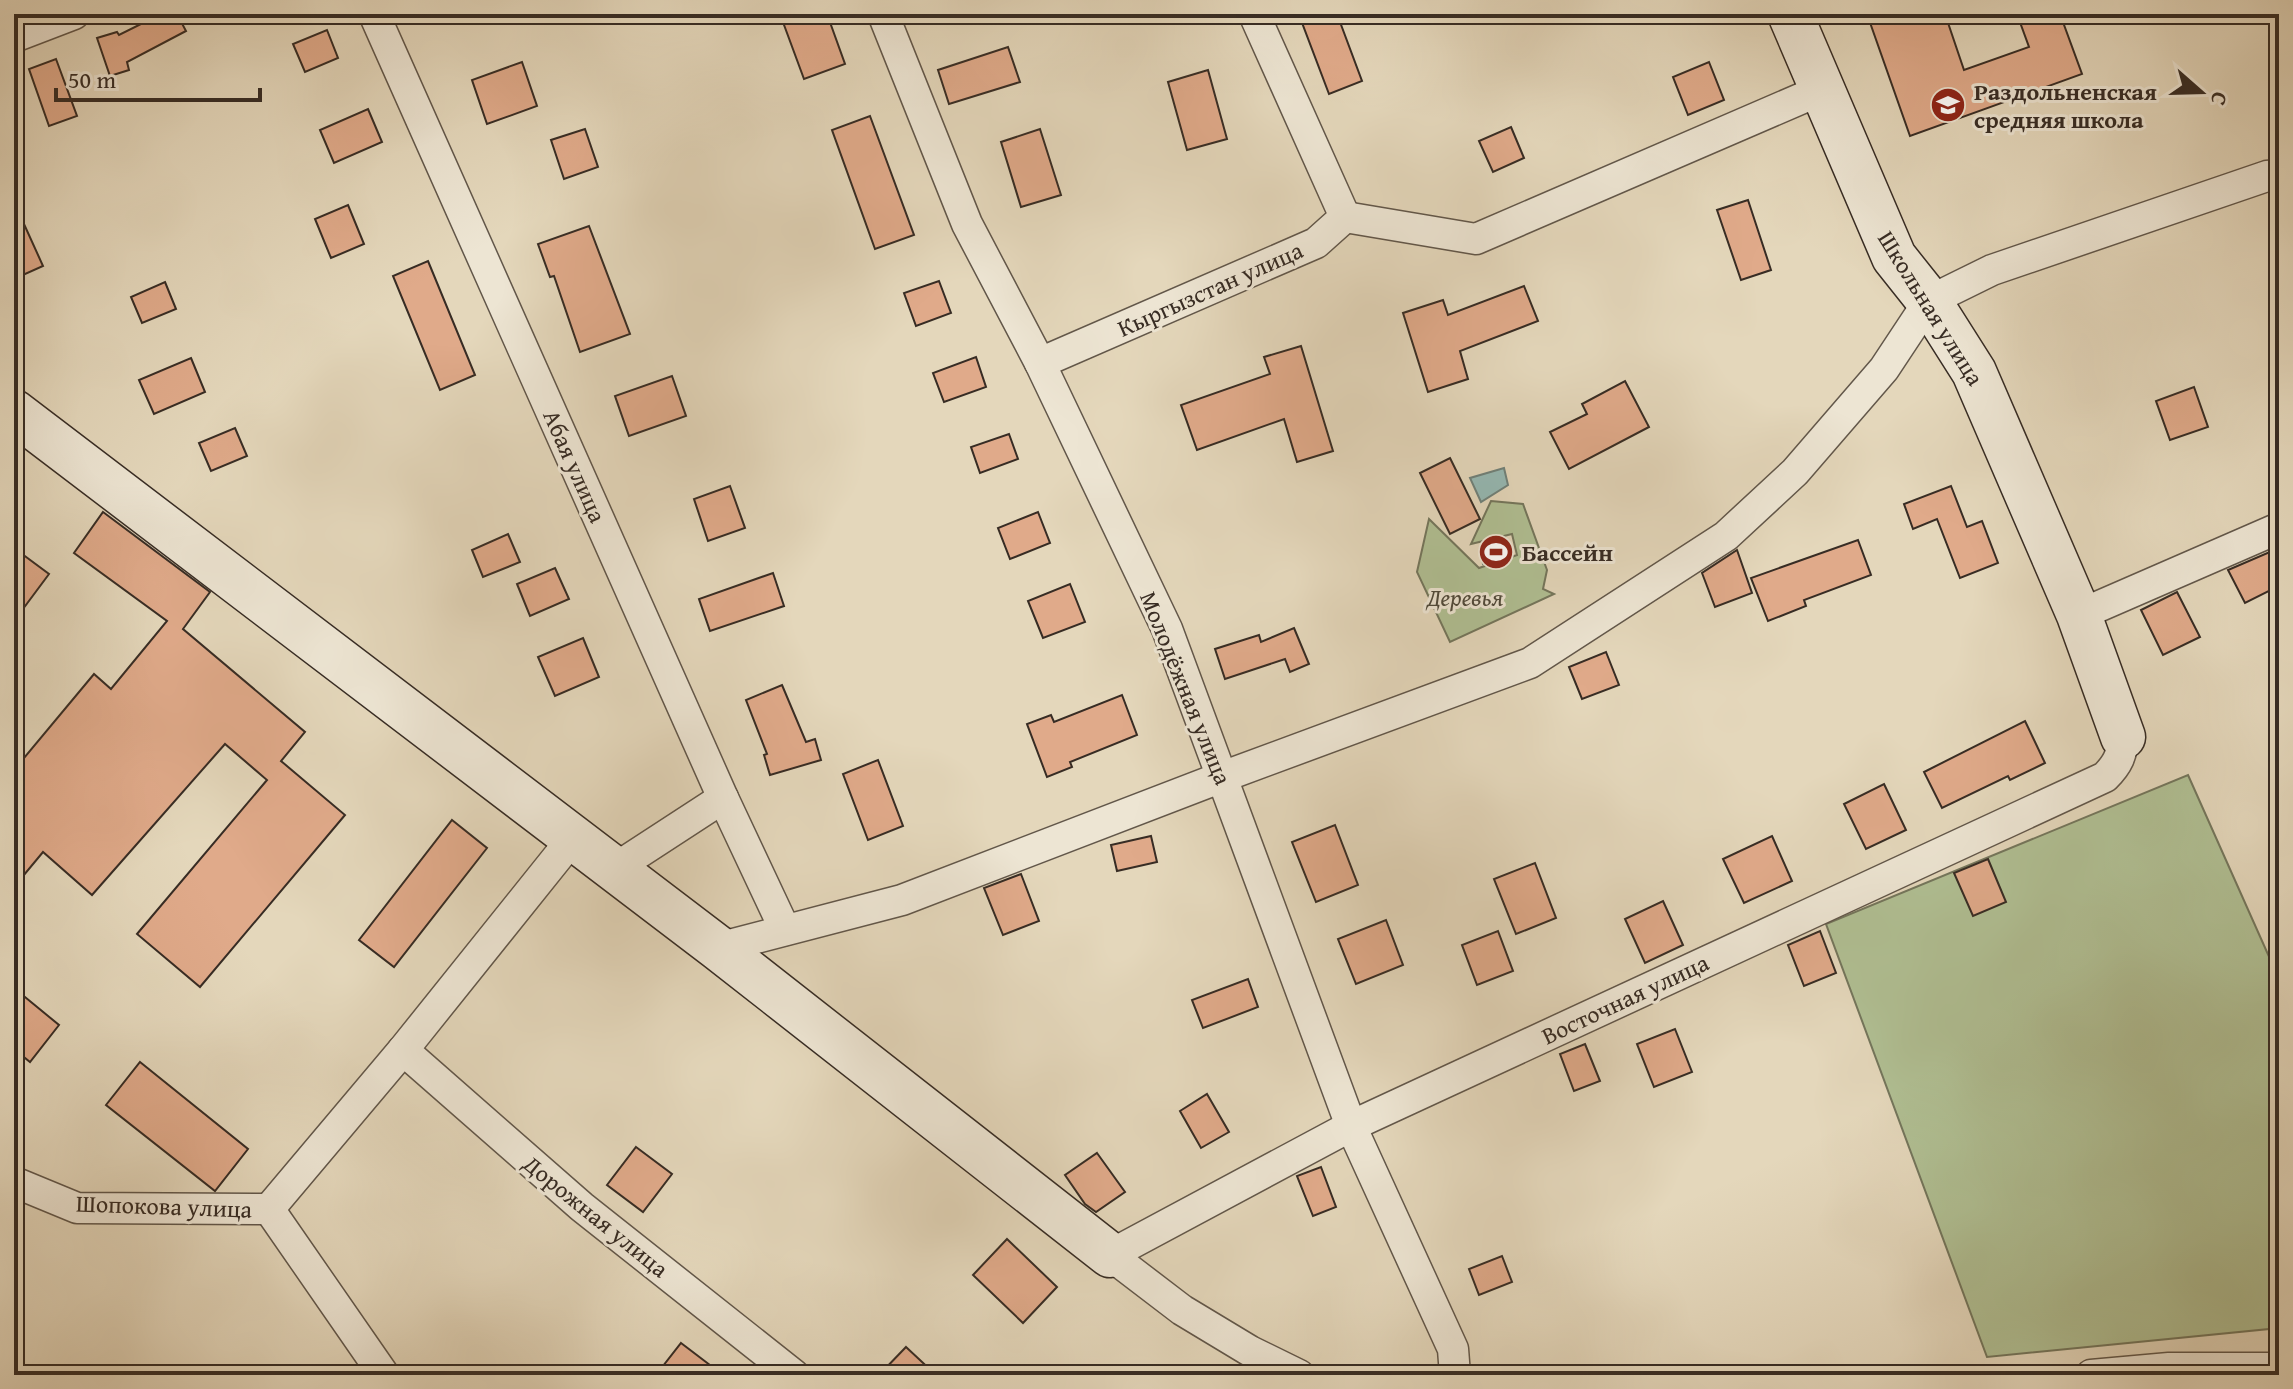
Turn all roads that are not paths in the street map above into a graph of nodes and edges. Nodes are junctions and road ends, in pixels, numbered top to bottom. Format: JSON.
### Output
{"nodes":[{"id":1,"x":74,"y":14,"type":"edge"},
{"id":2,"x":374,"y":14,"type":"edge"},
{"id":3,"x":883,"y":14,"type":"edge"},
{"id":4,"x":1254,"y":14,"type":"edge"},
{"id":5,"x":1790,"y":14,"type":"edge"},
{"id":6,"x":14,"y":37,"type":"edge"},
{"id":7,"x":1821,"y":90,"type":"junction"},
{"id":8,"x":2279,"y":175,"type":"edge"},
{"id":9,"x":1345,"y":217,"type":"junction"},
{"id":10,"x":1929,"y":301,"type":"junction"},
{"id":11,"x":1040,"y":363,"type":"junction"},
{"id":12,"x":14,"y":412,"type":"edge"},
{"id":13,"x":2279,"y":528,"type":"edge"},
{"id":14,"x":2079,"y":615,"type":"junction"},
{"id":15,"x":2123,"y":737,"type":"joint"},
{"id":16,"x":1222,"y":777,"type":"junction"},
{"id":17,"x":723,"y":798,"type":"junction"},
{"id":18,"x":573,"y":838,"type":"junction"},
{"id":19,"x":614,"y":869,"type":"junction"},
{"id":20,"x":785,"y":930,"type":"junction"},
{"id":21,"x":718,"y":948,"type":"junction"},
{"id":22,"x":403,"y":1050,"type":"junction"},
{"id":23,"x":1351,"y":1126,"type":"junction"},
{"id":24,"x":14,"y":1182,"type":"edge"},
{"id":25,"x":269,"y":1209,"type":"junction"},
{"id":26,"x":1110,"y":1255,"type":"junction"},
{"id":27,"x":2279,"y":1368,"type":"edge"},
{"id":28,"x":384,"y":1375,"type":"edge"},
{"id":29,"x":794,"y":1375,"type":"edge"},
{"id":30,"x":1299,"y":1375,"type":"edge"},
{"id":31,"x":1455,"y":1375,"type":"edge"},
{"id":32,"x":2091,"y":1375,"type":"edge"}],
"edges":[{"from":1,"to":6,"type":"street"},
{"from":2,"to":17,"type":"street","name":"Абая улица"},
{"from":3,"to":11,"type":"street","name":"Молодёжная улица"},
{"from":4,"to":9,"type":"street"},
{"from":5,"to":7,"type":"street","name":"Школьная улица"},
{"from":7,"to":9,"type":"street"},
{"from":7,"to":10,"type":"street","name":"Школьная улица"},
{"from":8,"to":10,"type":"street"},
{"from":9,"to":11,"type":"street","name":"Кыргызстан улица"},
{"from":10,"to":14,"type":"street","name":"Школьная улица"},
{"from":10,"to":16,"type":"street"},
{"from":11,"to":16,"type":"street","name":"Молодёжная улица"},
{"from":12,"to":18,"type":"street"},
{"from":13,"to":14,"type":"street"},
{"from":14,"to":15,"type":"street","name":"Школьная улица"},
{"from":15,"to":23,"type":"street","name":"Восточная улица"},
{"from":16,"to":20,"type":"street"},
{"from":16,"to":23,"type":"street","name":"Молодёжная улица"},
{"from":17,"to":19,"type":"street"},
{"from":17,"to":20,"type":"street","name":"Абая улица"},
{"from":18,"to":19,"type":"street"},
{"from":18,"to":22,"type":"street"},
{"from":19,"to":21,"type":"street"},
{"from":20,"to":21,"type":"street"},
{"from":21,"to":26,"type":"street"},
{"from":22,"to":25,"type":"street"},
{"from":22,"to":29,"type":"street","name":"Дорожная улица"},
{"from":23,"to":26,"type":"street","name":"Восточная улица"},
{"from":23,"to":31,"type":"street","name":"Молодёжная улица"},
{"from":24,"to":25,"type":"street","name":"Шопокова улица"},
{"from":25,"to":28,"type":"street"},
{"from":26,"to":30,"type":"street"},
{"from":27,"to":32,"type":"street"}]}
